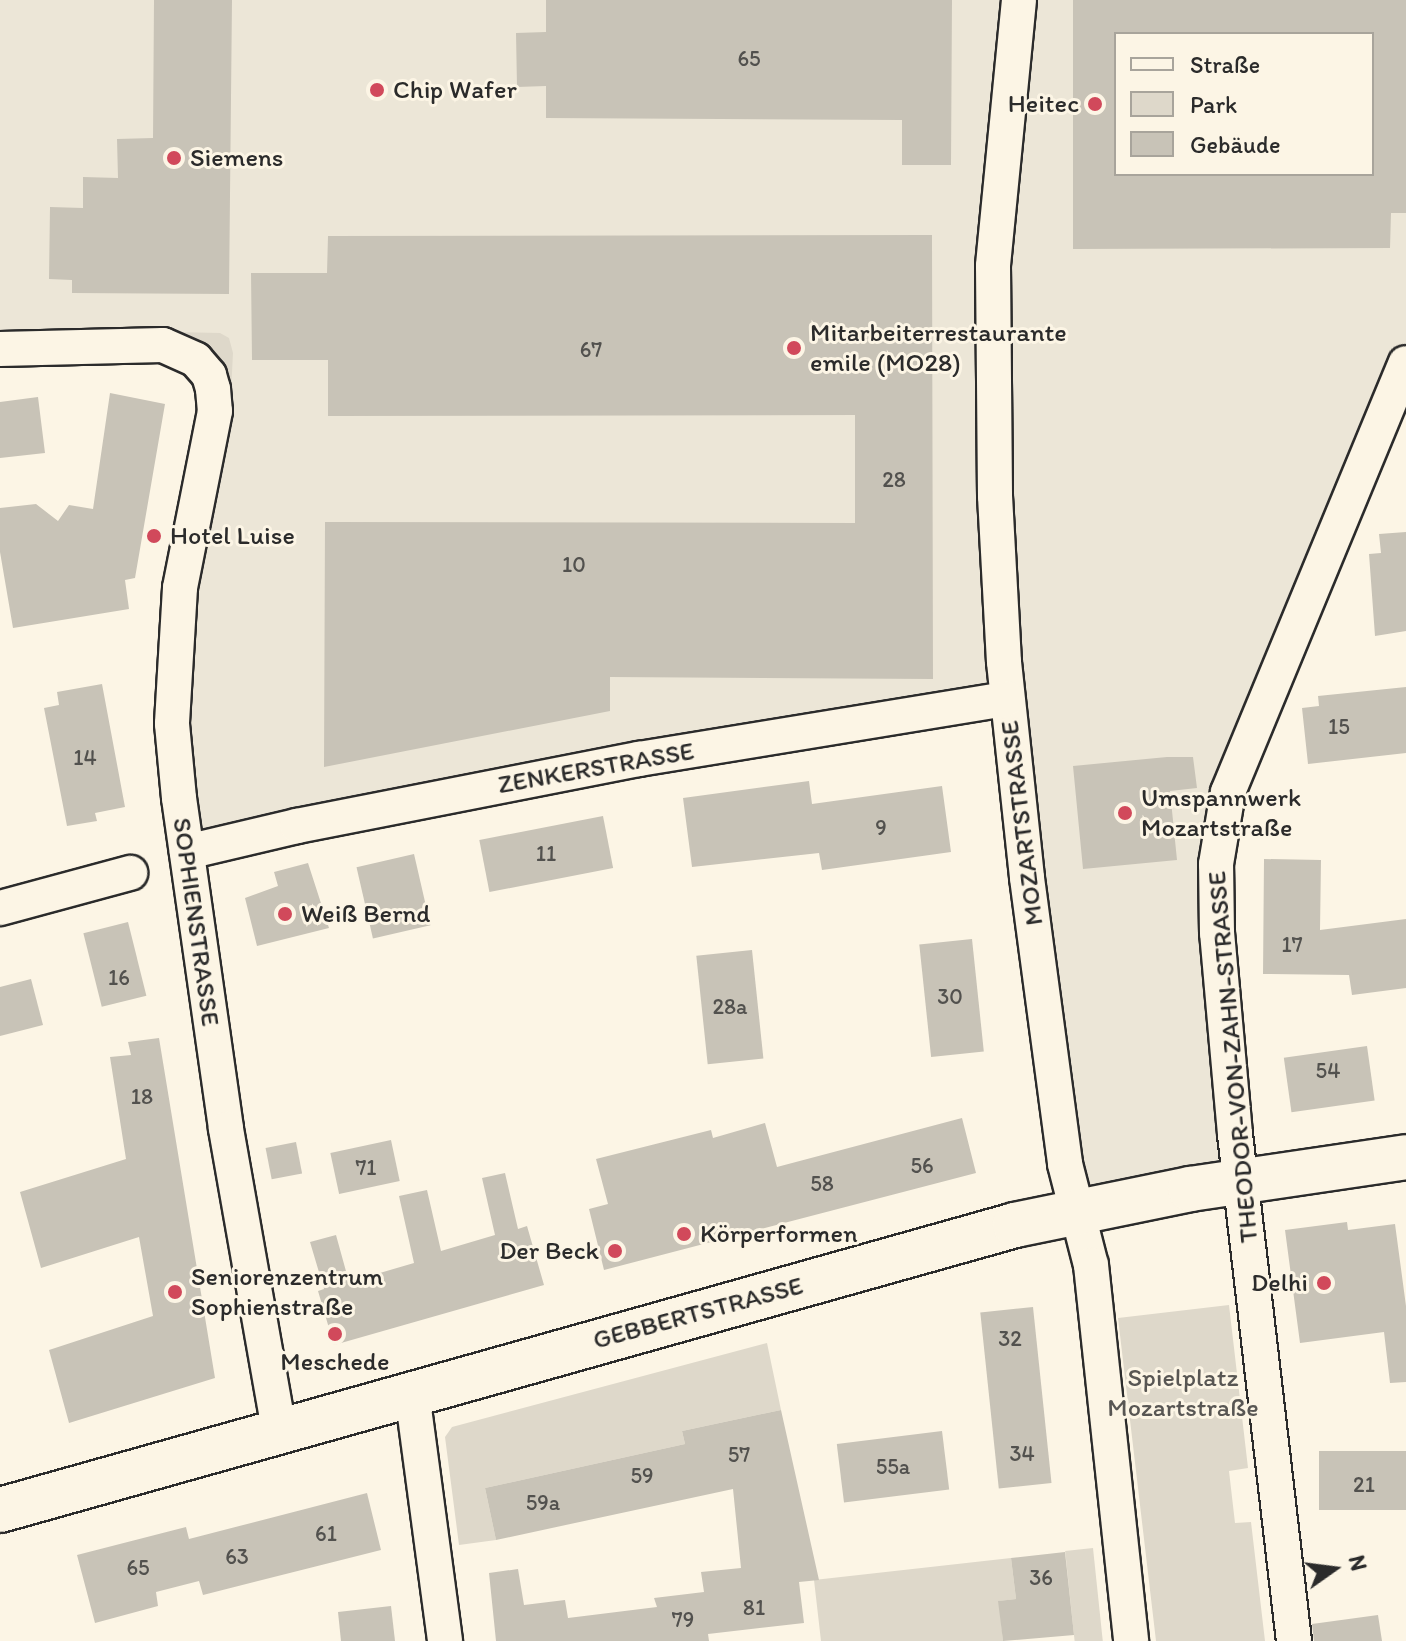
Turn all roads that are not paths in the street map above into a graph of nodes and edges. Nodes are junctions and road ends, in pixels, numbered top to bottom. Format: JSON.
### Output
{"nodes":[{"id":1,"x":1019,"y":0,"type":"edge"},
{"id":2,"x":0,"y":349,"type":"edge"},
{"id":3,"x":1406,"y":363,"type":"edge"},
{"id":4,"x":1007,"y":699,"type":"junction"},
{"id":5,"x":187,"y":852,"type":"junction"},
{"id":6,"x":130,"y":873,"type":"dead end"},
{"id":7,"x":0,"y":908,"type":"edge"},
{"id":8,"x":1406,"y":1157,"type":"edge"},
{"id":9,"x":1241,"y":1182,"type":"junction"},
{"id":10,"x":1077,"y":1211,"type":"junction"},
{"id":11,"x":412,"y":1393,"type":"junction"},
{"id":12,"x":279,"y":1431,"type":"junction"},
{"id":13,"x":0,"y":1510,"type":"edge"},
{"id":14,"x":445,"y":1641,"type":"edge"},
{"id":15,"x":1131,"y":1641,"type":"edge"},
{"id":16,"x":1294,"y":1641,"type":"edge"}],
"edges":[{"from":1,"to":4,"type":"street","name":"MOZARTSTRASSE"},
{"from":2,"to":5,"type":"street","name":"SOPHIENSTRASSE"},
{"from":3,"to":9,"type":"street","name":"THEODOR-VON-ZAHN-STRASSE"},
{"from":4,"to":5,"type":"street","name":"ZENKERSTRASSE"},
{"from":4,"to":10,"type":"street","name":"MOZARTSTRASSE"},
{"from":5,"to":12,"type":"street","name":"SOPHIENSTRASSE"},
{"from":6,"to":7,"type":"street"},
{"from":8,"to":9,"type":"street","name":"GEBBERTSTRASSE"},
{"from":9,"to":10,"type":"street","name":"GEBBERTSTRASSE"},
{"from":9,"to":16,"type":"street","name":"THEODOR-VON-ZAHN-STRASSE"},
{"from":10,"to":11,"type":"street","name":"GEBBERTSTRASSE"},
{"from":10,"to":15,"type":"street","name":"MOZARTSTRASSE"},
{"from":11,"to":12,"type":"street","name":"GEBBERTSTRASSE"},
{"from":11,"to":14,"type":"street"},
{"from":12,"to":13,"type":"street","name":"GEBBERTSTRASSE"}]}
